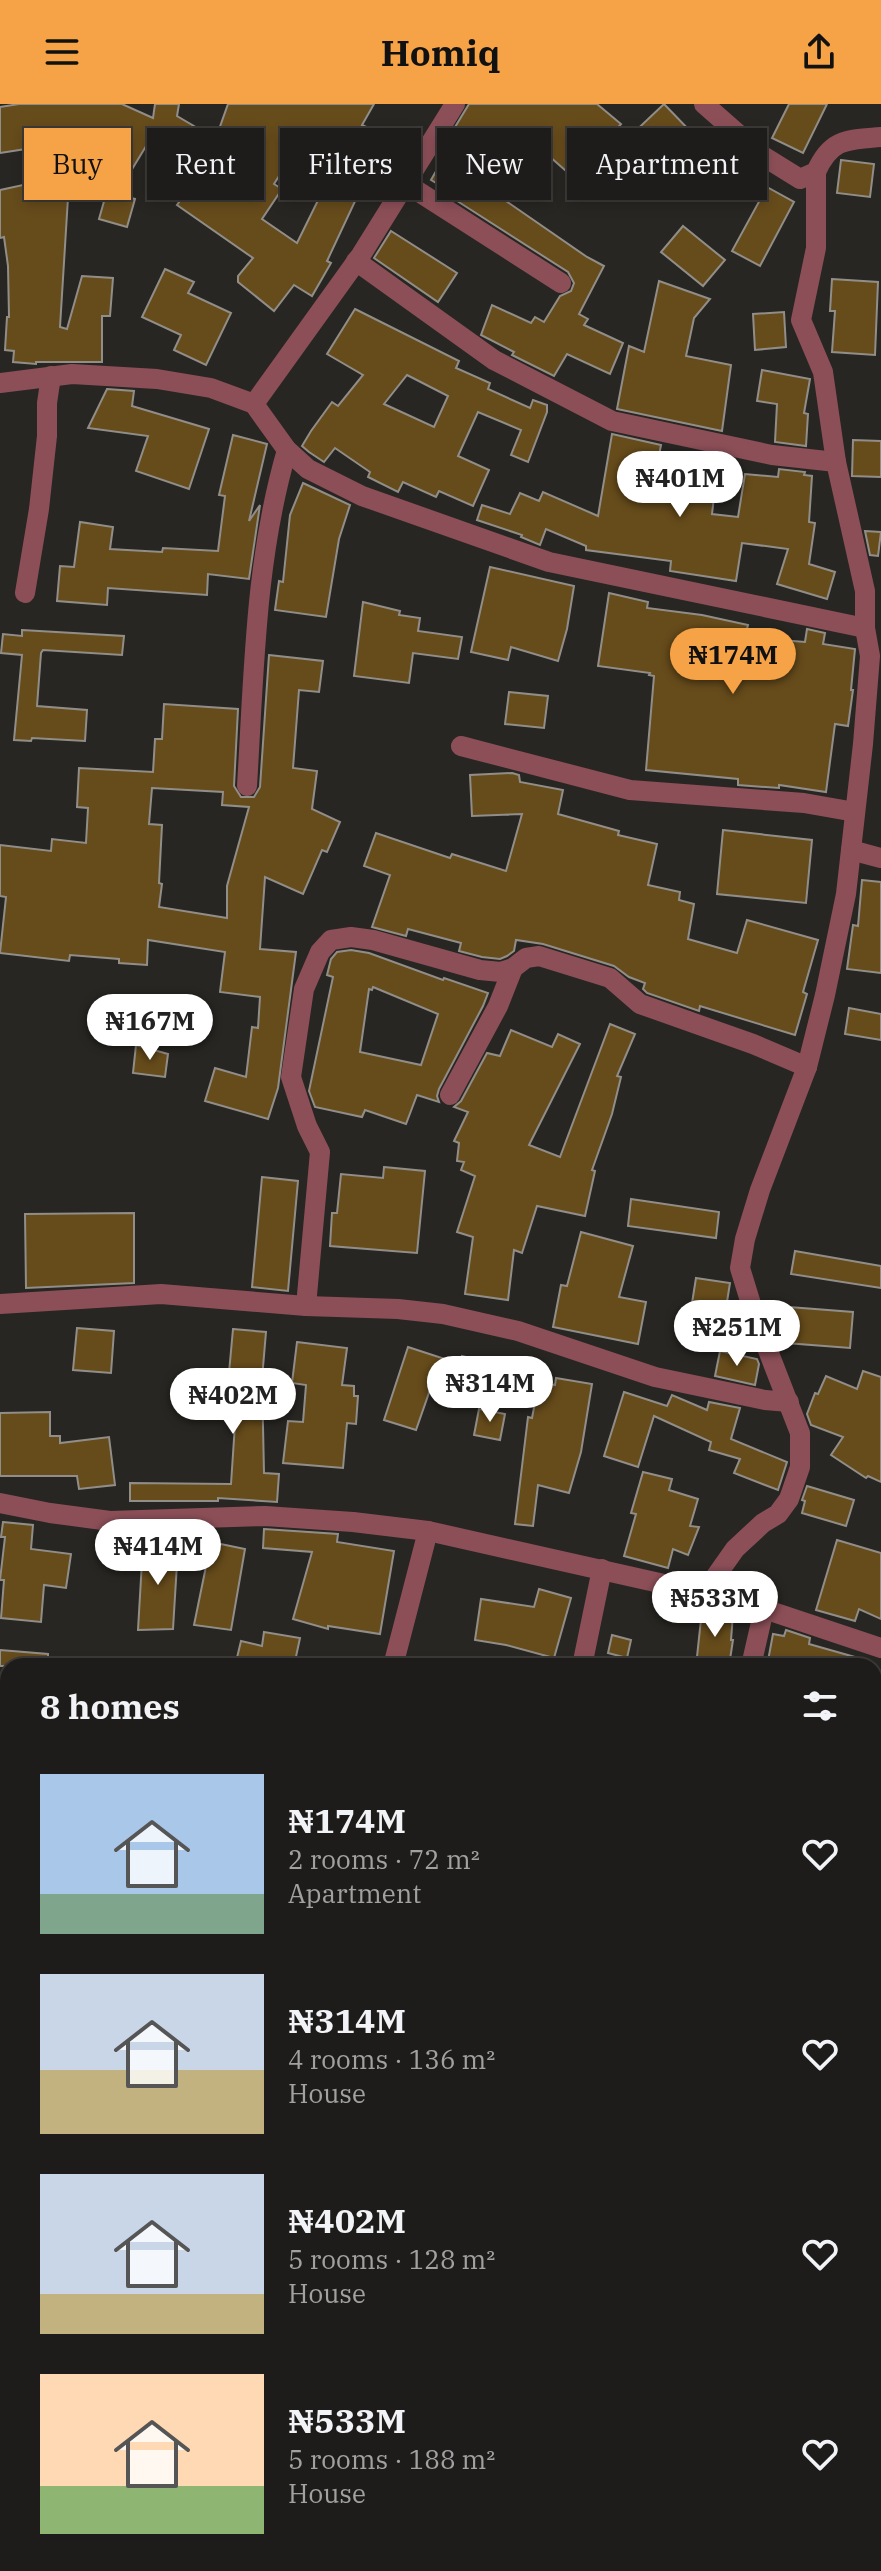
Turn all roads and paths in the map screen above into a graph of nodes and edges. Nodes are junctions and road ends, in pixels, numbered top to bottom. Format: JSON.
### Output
{"nodes":[{"id":1,"x":455,"y":104,"type":"edge"},
{"id":2,"x":704,"y":104,"type":"edge"},
{"id":3,"x":881,"y":137,"type":"edge"},
{"id":4,"x":421,"y":158,"type":"edge"},
{"id":5,"x":816,"y":172,"type":"junction"},
{"id":6,"x":421,"y":193,"type":"edge"},
{"id":7,"x":394,"y":200,"type":"edge"},
{"id":8,"x":356,"y":261,"type":"junction"},
{"id":9,"x":561,"y":283,"type":"dead end"},
{"id":10,"x":51,"y":376,"type":"junction"},
{"id":11,"x":0,"y":383,"type":"edge"},
{"id":12,"x":254,"y":404,"type":"junction"},
{"id":13,"x":287,"y":450,"type":"junction"},
{"id":14,"x":836,"y":462,"type":"junction"},
{"id":15,"x":25,"y":593,"type":"dead end"},
{"id":16,"x":865,"y":628,"type":"junction"},
{"id":17,"x":461,"y":746,"type":"dead end"},
{"id":18,"x":247,"y":786,"type":"dead end"},
{"id":19,"x":855,"y":812,"type":"junction"},
{"id":20,"x":851,"y":850,"type":"junction"},
{"id":21,"x":881,"y":858,"type":"edge"},
{"id":22,"x":513,"y":968,"type":"junction"},
{"id":23,"x":807,"y":1067,"type":"junction"},
{"id":24,"x":450,"y":1095,"type":"dead end"},
{"id":25,"x":0,"y":1304,"type":"edge"},
{"id":26,"x":306,"y":1306,"type":"junction"},
{"id":27,"x":789,"y":1402,"type":"junction"},
{"id":28,"x":0,"y":1503,"type":"edge"},
{"id":29,"x":428,"y":1531,"type":"junction"},
{"id":30,"x":602,"y":1569,"type":"junction"},
{"id":31,"x":704,"y":1593,"type":"junction"},
{"id":32,"x":764,"y":1609,"type":"junction"},
{"id":33,"x":881,"y":1648,"type":"edge"},
{"id":34,"x":395,"y":1658,"type":"edge"},
{"id":35,"x":584,"y":1658,"type":"edge"},
{"id":36,"x":753,"y":1658,"type":"edge"}],
"edges":[{"from":1,"to":4,"type":"street"},
{"from":2,"to":5,"type":"street"},
{"from":3,"to":5,"type":"street"},
{"from":5,"to":14,"type":"street"},
{"from":6,"to":9,"type":"street"},
{"from":7,"to":8,"type":"street"},
{"from":8,"to":12,"type":"street"},
{"from":8,"to":14,"type":"street"},
{"from":10,"to":11,"type":"street"},
{"from":10,"to":12,"type":"street"},
{"from":10,"to":15,"type":"street"},
{"from":12,"to":13,"type":"street"},
{"from":13,"to":16,"type":"street"},
{"from":13,"to":18,"type":"street"},
{"from":14,"to":16,"type":"street"},
{"from":16,"to":19,"type":"street"},
{"from":17,"to":19,"type":"street"},
{"from":19,"to":20,"type":"street"},
{"from":20,"to":21,"type":"street"},
{"from":20,"to":23,"type":"street"},
{"from":22,"to":23,"type":"street"},
{"from":22,"to":24,"type":"street"},
{"from":22,"to":26,"type":"street"},
{"from":23,"to":27,"type":"street"},
{"from":25,"to":26,"type":"street"},
{"from":26,"to":27,"type":"street"},
{"from":27,"to":31,"type":"street"},
{"from":28,"to":29,"type":"street"},
{"from":29,"to":30,"type":"street"},
{"from":29,"to":34,"type":"street"},
{"from":30,"to":31,"type":"street"},
{"from":30,"to":35,"type":"street"},
{"from":31,"to":32,"type":"street"},
{"from":32,"to":33,"type":"street"},
{"from":32,"to":36,"type":"street"}]}
